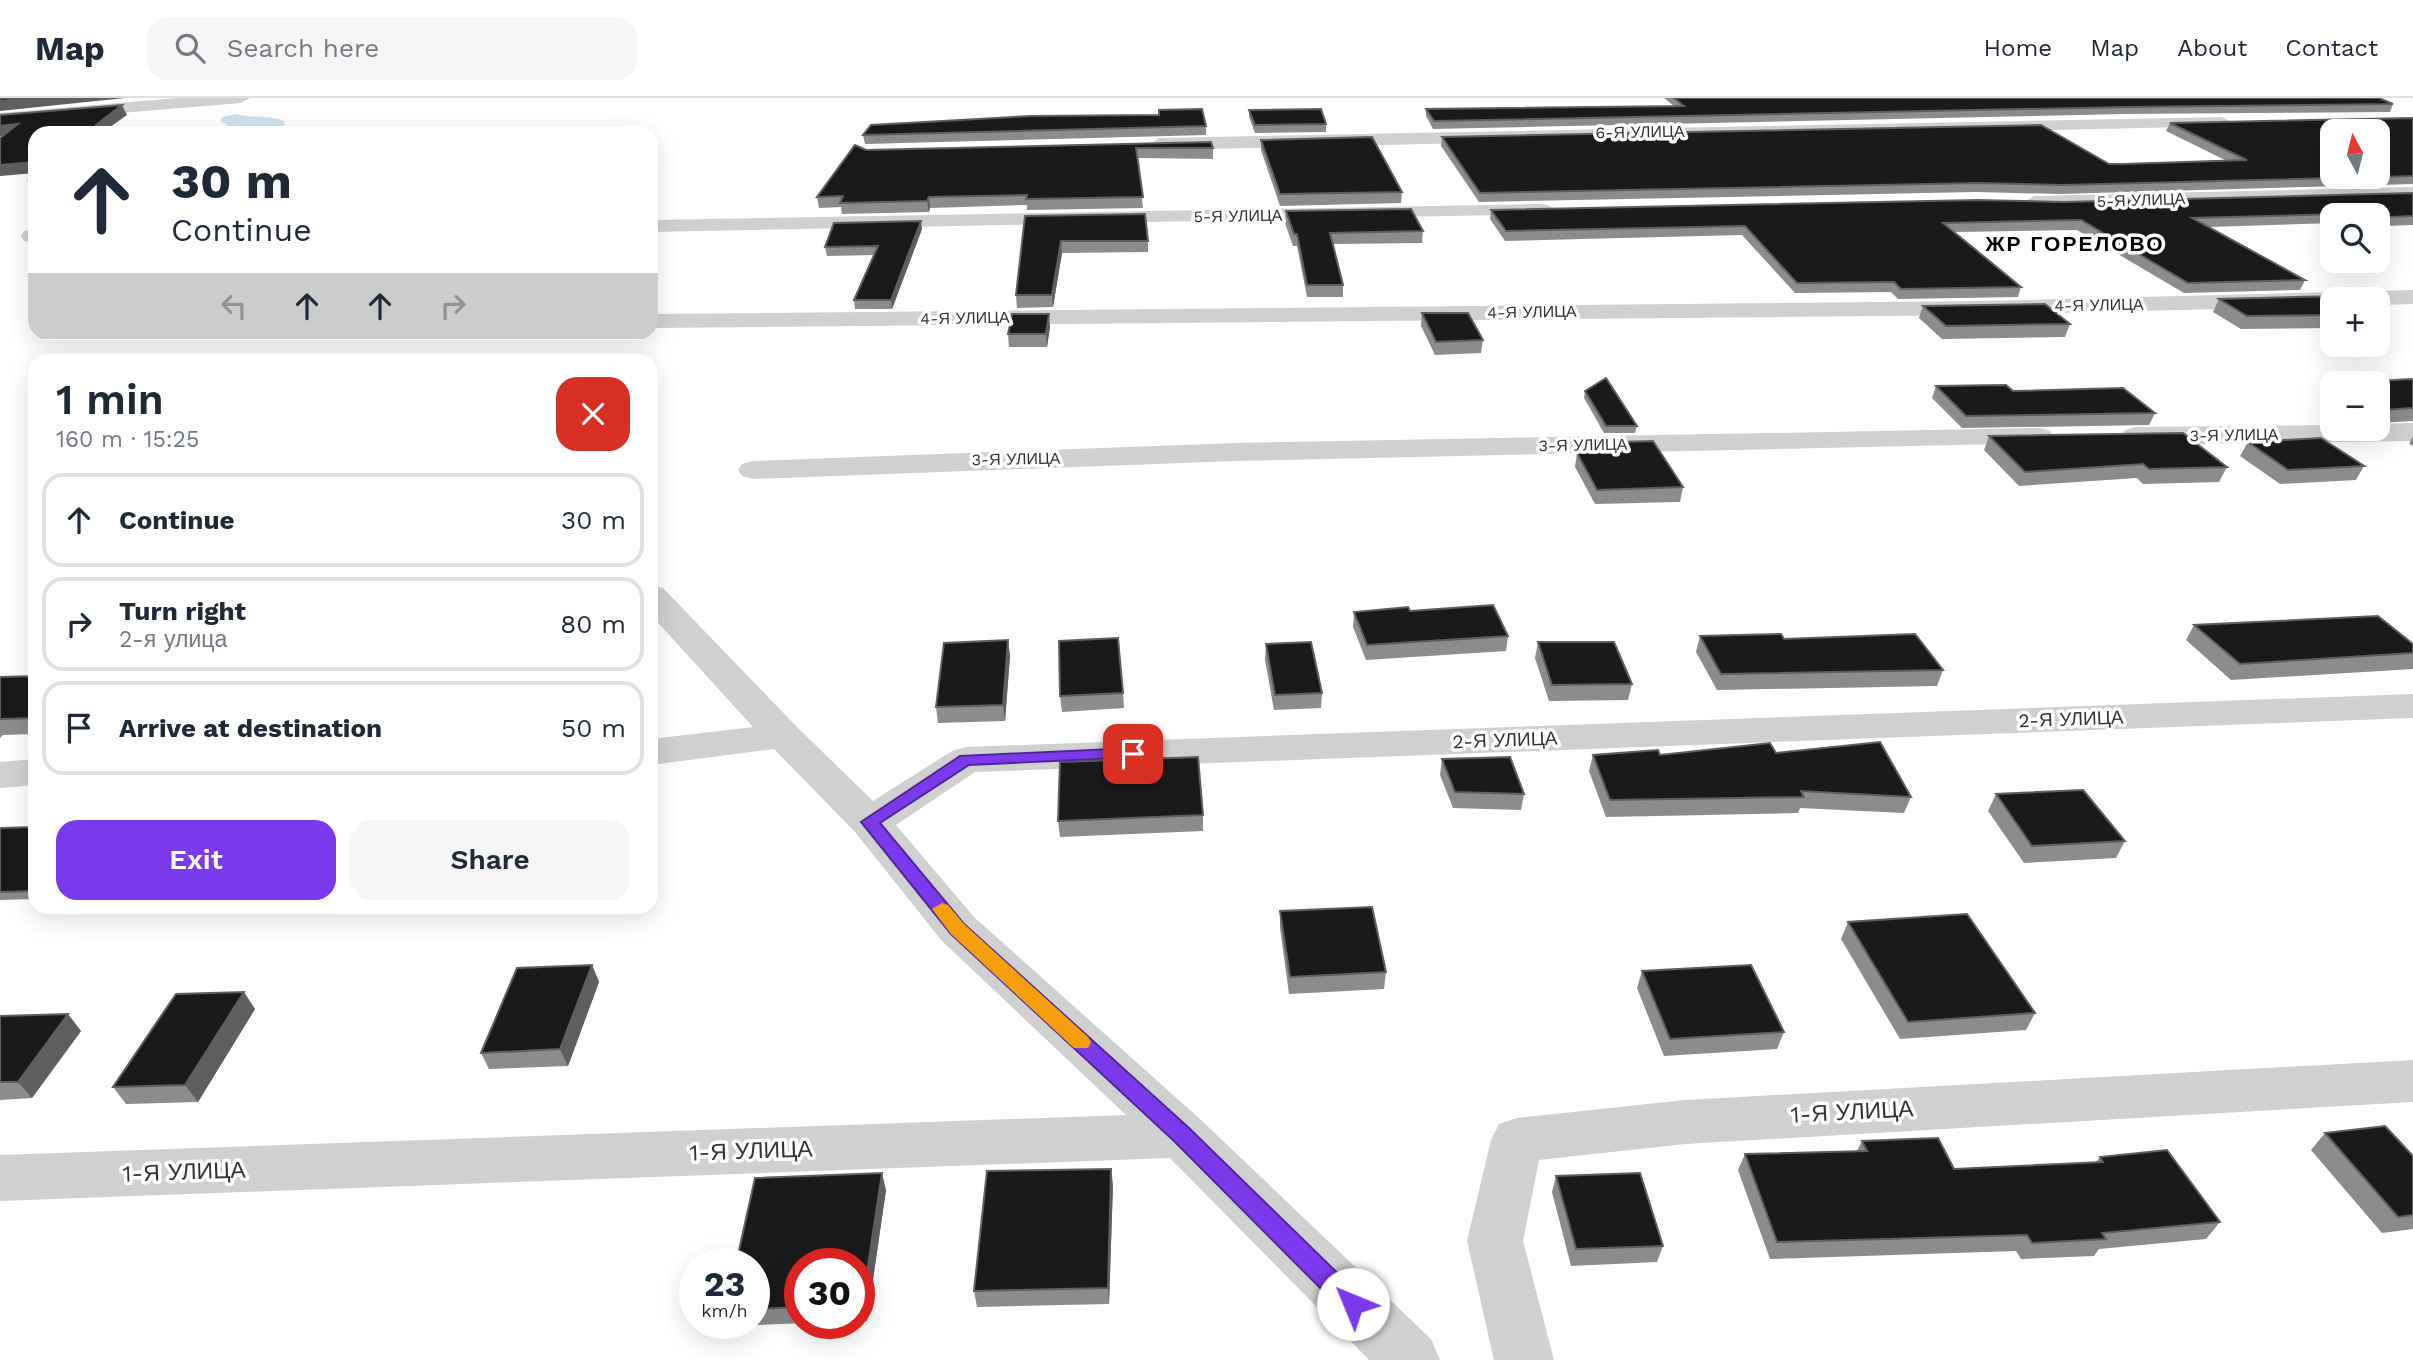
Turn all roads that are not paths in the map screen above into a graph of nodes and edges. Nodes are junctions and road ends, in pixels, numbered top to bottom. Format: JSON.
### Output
{"nodes":[{"id":1,"x":241,"y":98,"type":"edge"},
{"id":2,"x":0,"y":118,"type":"edge"},
{"id":3,"x":2246,"y":122,"type":"edge"},
{"id":4,"x":1143,"y":145,"type":"edge"},
{"id":5,"x":2413,"y":193,"type":"edge"},
{"id":6,"x":2012,"y":202,"type":"edge"},
{"id":7,"x":1558,"y":210,"type":"edge"},
{"id":8,"x":658,"y":226,"type":"edge"},
{"id":9,"x":2413,"y":297,"type":"edge"},
{"id":10,"x":658,"y":321,"type":"edge"},
{"id":11,"x":2413,"y":432,"type":"edge"},
{"id":12,"x":2110,"y":436,"type":"edge"},
{"id":13,"x":2068,"y":437,"type":"edge"},
{"id":14,"x":752,"y":470,"type":"dead end"},
{"id":15,"x":658,"y":602,"type":"edge"},
{"id":16,"x":2413,"y":706,"type":"edge"},
{"id":17,"x":783,"y":736,"type":"junction"},
{"id":18,"x":658,"y":751,"type":"edge"},
{"id":19,"x":28,"y":773,"type":"edge"},
{"id":20,"x":0,"y":775,"type":"edge"},
{"id":21,"x":870,"y":822,"type":"junction"},
{"id":22,"x":2413,"y":1081,"type":"edge"},
{"id":23,"x":1181,"y":1135,"type":"junction"},
{"id":24,"x":0,"y":1178,"type":"edge"},
{"id":25,"x":1410,"y":1360,"type":"edge"},
{"id":26,"x":1524,"y":1360,"type":"edge"}],
"edges":[{"from":1,"to":2,"type":"street"},
{"from":3,"to":4,"type":"street","name":"6-Я УЛИЦА"},
{"from":5,"to":6,"type":"street","name":"5-Я УЛИЦА"},
{"from":7,"to":8,"type":"street","name":"5-Я УЛИЦА"},
{"from":9,"to":10,"type":"street","name":"4-Я УЛИЦА"},
{"from":11,"to":12,"type":"street","name":"3-Я УЛИЦА"},
{"from":13,"to":14,"type":"street","name":"3-Я УЛИЦА"},
{"from":15,"to":17,"type":"street"},
{"from":16,"to":21,"type":"street","name":"2-Я УЛИЦА"},
{"from":17,"to":18,"type":"street"},
{"from":17,"to":21,"type":"street"},
{"from":19,"to":20,"type":"street"},
{"from":21,"to":23,"type":"street"},
{"from":22,"to":26,"type":"street","name":"1-Я УЛИЦА"},
{"from":23,"to":24,"type":"street","name":"1-Я УЛИЦА"},
{"from":23,"to":25,"type":"street"}]}
